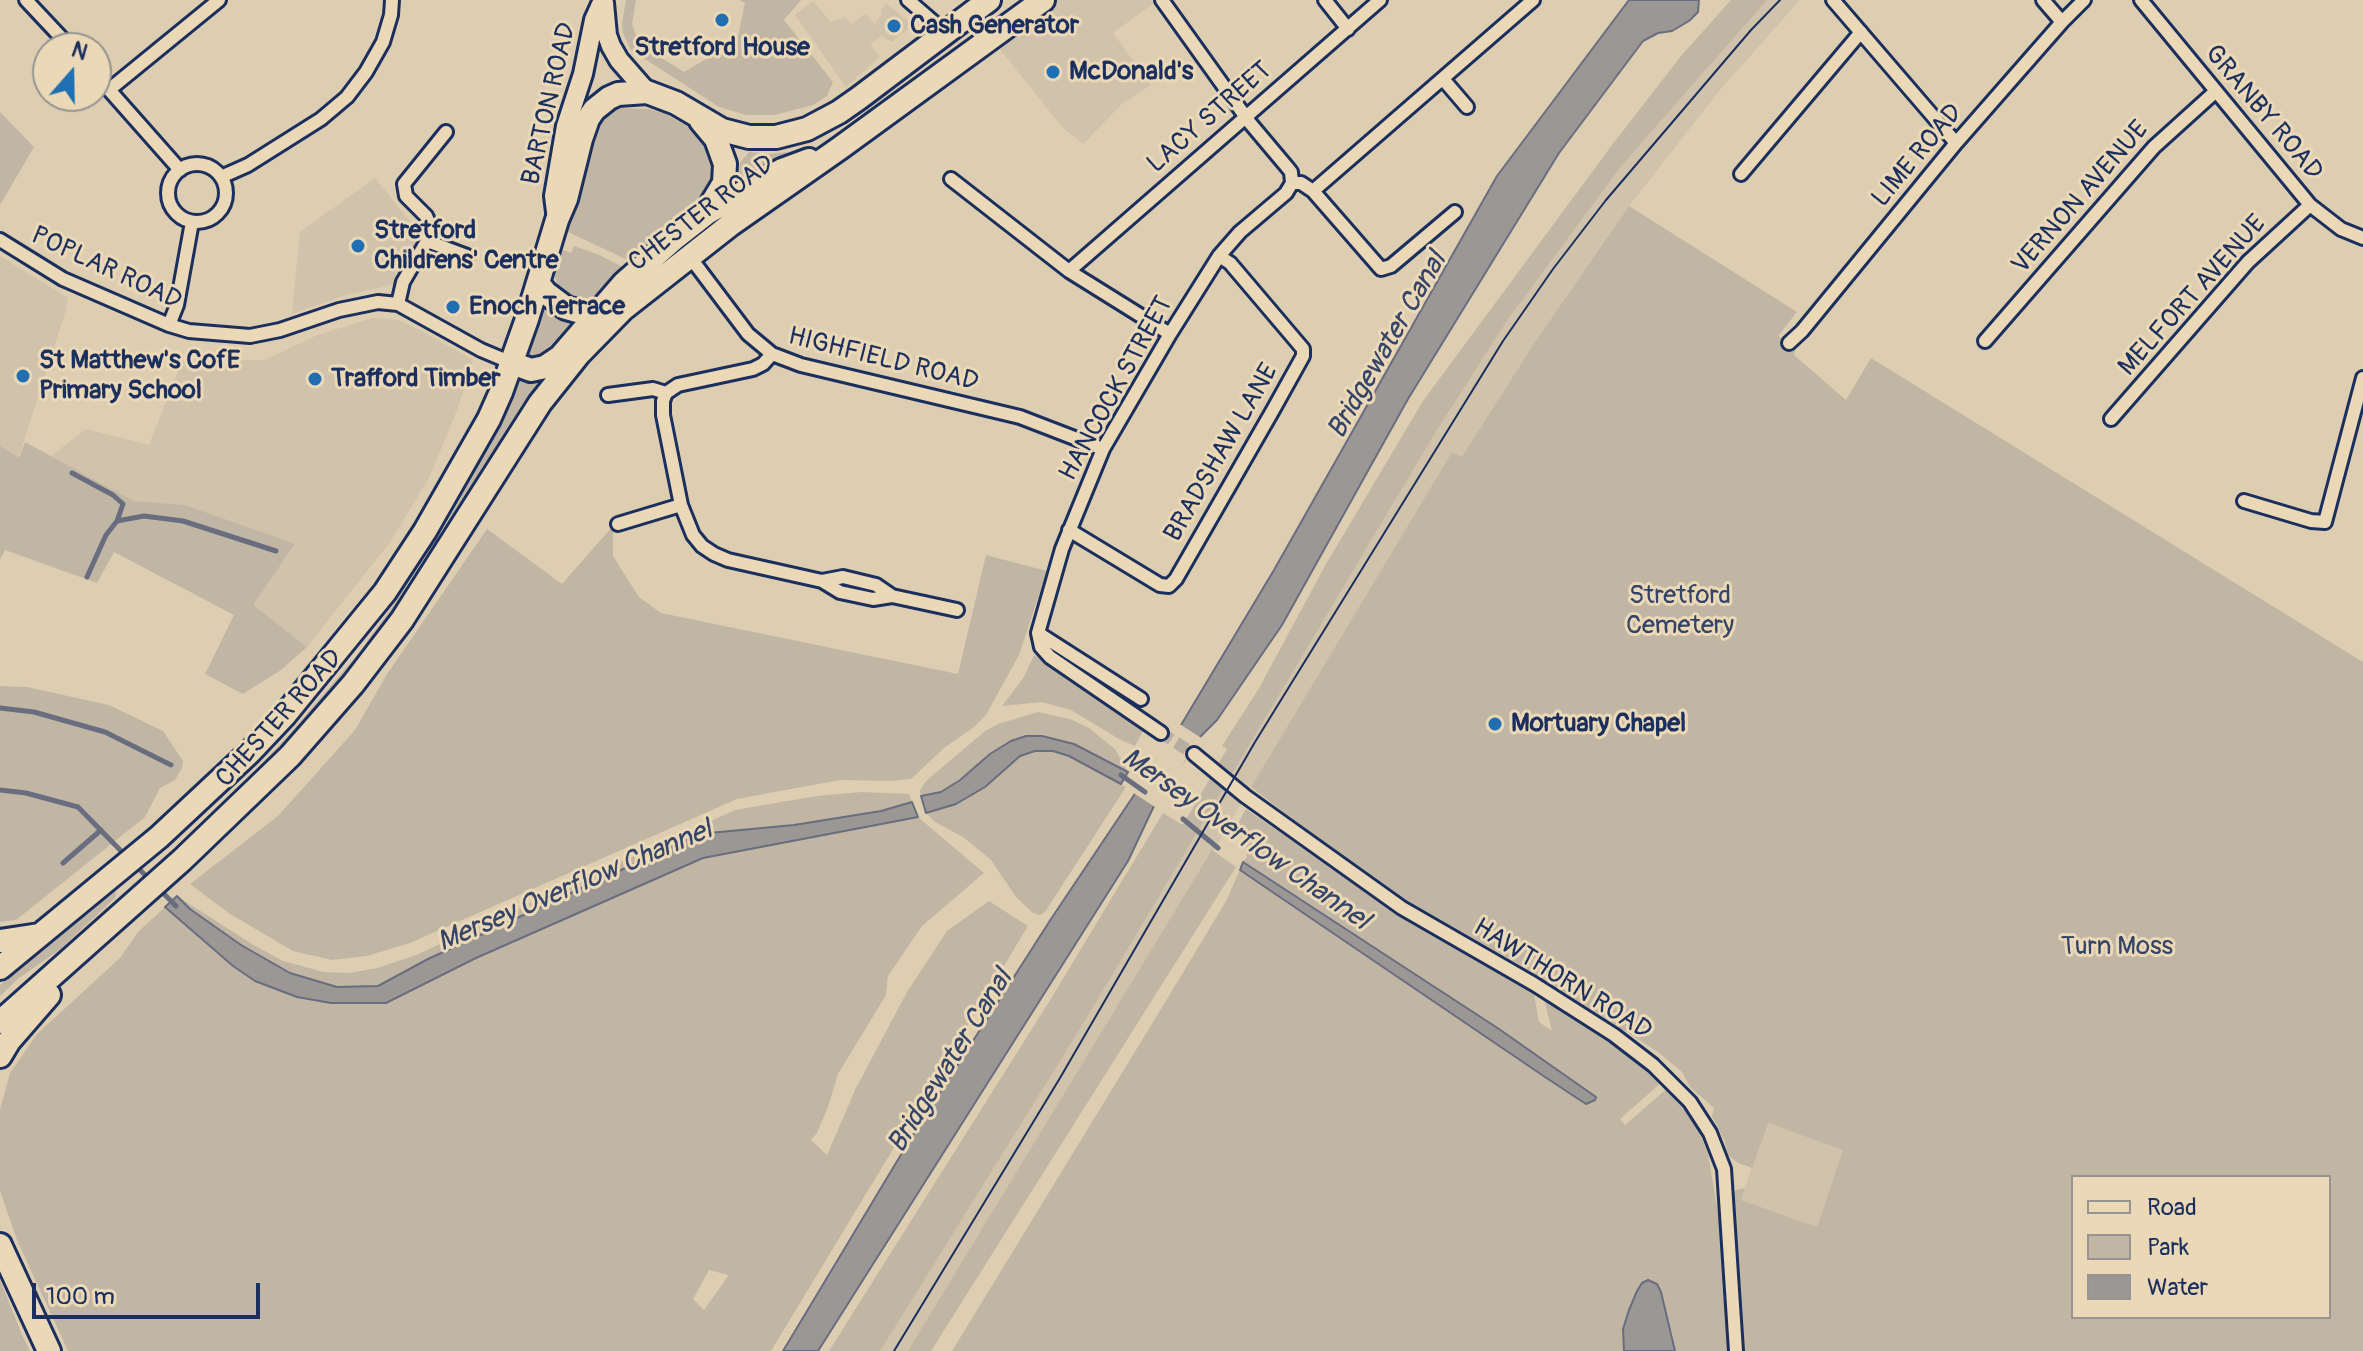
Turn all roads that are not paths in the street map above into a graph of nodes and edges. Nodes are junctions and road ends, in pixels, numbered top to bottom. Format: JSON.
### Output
{"nodes":[{"id":1,"x":26,"y":0,"type":"edge"},
{"id":2,"x":219,"y":0,"type":"edge"},
{"id":3,"x":392,"y":0,"type":"edge"},
{"id":4,"x":603,"y":0,"type":"edge"},
{"id":5,"x":908,"y":0,"type":"edge"},
{"id":6,"x":989,"y":0,"type":"edge"},
{"id":7,"x":1043,"y":0,"type":"edge"},
{"id":8,"x":1162,"y":0,"type":"edge"},
{"id":9,"x":1325,"y":0,"type":"edge"},
{"id":10,"x":1380,"y":0,"type":"edge"},
{"id":11,"x":1533,"y":0,"type":"edge"},
{"id":12,"x":1833,"y":0,"type":"edge"},
{"id":13,"x":2043,"y":0,"type":"edge"},
{"id":14,"x":2084,"y":0,"type":"edge"},
{"id":15,"x":2141,"y":0,"type":"edge"},
{"id":16,"x":2062,"y":22,"type":"junction"},
{"id":17,"x":1348,"y":29,"type":"junction"},
{"id":18,"x":56,"y":32,"type":"edge"},
{"id":19,"x":945,"y":32,"type":"junction"},
{"id":20,"x":1861,"y":32,"type":"junction"},
{"id":21,"x":1443,"y":79,"type":"junction"},
{"id":22,"x":112,"y":87,"type":"edge"},
{"id":23,"x":112,"y":91,"type":"edge"},
{"id":24,"x":2216,"y":91,"type":"junction"},
{"id":25,"x":647,"y":92,"type":"junction"},
{"id":26,"x":1467,"y":107,"type":"dead end"},
{"id":27,"x":1245,"y":117,"type":"junction"},
{"id":28,"x":698,"y":118,"type":"junction"},
{"id":29,"x":446,"y":132,"type":"dead end"},
{"id":30,"x":1956,"y":143,"type":"junction"},
{"id":31,"x":840,"y":148,"type":"junction"},
{"id":32,"x":180,"y":170,"type":"junction"},
{"id":33,"x":1741,"y":174,"type":"dead end"},
{"id":34,"x":221,"y":177,"type":"junction"},
{"id":35,"x":951,"y":179,"type":"dead end"},
{"id":36,"x":1292,"y":183,"type":"junction"},
{"id":37,"x":1313,"y":191,"type":"junction"},
{"id":38,"x":2310,"y":205,"type":"junction"},
{"id":39,"x":1455,"y":212,"type":"dead end"},
{"id":40,"x":707,"y":213,"type":"junction"},
{"id":41,"x":557,"y":220,"type":"junction"},
{"id":42,"x":192,"y":222,"type":"junction"},
{"id":43,"x":2363,"y":238,"type":"edge"},
{"id":44,"x":0,"y":240,"type":"edge"},
{"id":45,"x":427,"y":241,"type":"junction"},
{"id":46,"x":467,"y":256,"type":"dead end"},
{"id":47,"x":1219,"y":256,"type":"junction"},
{"id":48,"x":690,"y":257,"type":"junction"},
{"id":49,"x":1069,"y":271,"type":"junction"},
{"id":50,"x":538,"y":283,"type":"junction"},
{"id":51,"x":398,"y":304,"type":"junction"},
{"id":52,"x":595,"y":313,"type":"junction"},
{"id":53,"x":169,"y":325,"type":"junction"},
{"id":54,"x":1170,"y":334,"type":"junction"},
{"id":55,"x":1985,"y":341,"type":"dead end"},
{"id":56,"x":1789,"y":343,"type":"dead end"},
{"id":57,"x":772,"y":354,"type":"junction"},
{"id":58,"x":560,"y":357,"type":"junction"},
{"id":59,"x":512,"y":363,"type":"junction"},
{"id":60,"x":2363,"y":378,"type":"edge"},
{"id":61,"x":666,"y":393,"type":"junction"},
{"id":62,"x":608,"y":395,"type":"dead end"},
{"id":63,"x":540,"y":403,"type":"junction"},
{"id":64,"x":2111,"y":419,"type":"dead end"},
{"id":65,"x":1103,"y":449,"type":"junction"},
{"id":66,"x":2244,"y":501,"type":"dead end"},
{"id":67,"x":681,"y":505,"type":"junction"},
{"id":68,"x":618,"y":524,"type":"dead end"},
{"id":69,"x":1069,"y":530,"type":"junction"},
{"id":70,"x":957,"y":610,"type":"dead end"},
{"id":71,"x":1038,"y":633,"type":"junction"},
{"id":72,"x":1141,"y":699,"type":"dead end"},
{"id":73,"x":1161,"y":733,"type":"tunnel mouth"},
{"id":74,"x":1194,"y":754,"type":"tunnel mouth"},
{"id":75,"x":131,"y":906,"type":"junction"},
{"id":76,"x":41,"y":935,"type":"junction"},
{"id":77,"x":0,"y":941,"type":"edge"},
{"id":78,"x":0,"y":968,"type":"edge"},
{"id":79,"x":0,"y":1022,"type":"edge"},
{"id":80,"x":0,"y":1056,"type":"edge"},
{"id":81,"x":0,"y":1245,"type":"edge"},
{"id":82,"x":49,"y":1351,"type":"edge"},
{"id":83,"x":1736,"y":1351,"type":"edge"}],
"edges":[{"from":1,"to":18,"type":"street"},
{"from":2,"to":22,"type":"street"},
{"from":3,"to":34,"type":"street"},
{"from":4,"to":25,"type":"main road","name":"BARTON ROAD"},
{"from":4,"to":41,"type":"main road","name":"BARTON ROAD"},
{"from":5,"to":19,"type":"street"},
{"from":6,"to":19,"type":"highway","name":"CHESTER ROAD"},
{"from":7,"to":31,"type":"highway","name":"CHESTER ROAD"},
{"from":8,"to":27,"type":"street"},
{"from":9,"to":17,"type":"street"},
{"from":10,"to":17,"type":"street","name":"LACY STREET"},
{"from":11,"to":21,"type":"street"},
{"from":12,"to":20,"type":"street"},
{"from":13,"to":16,"type":"street"},
{"from":14,"to":16,"type":"street","name":"LIME ROAD"},
{"from":15,"to":24,"type":"street","name":"GRANBY ROAD"},
{"from":16,"to":30,"type":"street","name":"LIME ROAD"},
{"from":17,"to":27,"type":"street","name":"LACY STREET"},
{"from":19,"to":28,"type":"highway","name":"CHESTER ROAD"},
{"from":20,"to":30,"type":"street"},
{"from":20,"to":33,"type":"street"},
{"from":21,"to":26,"type":"street"},
{"from":21,"to":37,"type":"street"},
{"from":23,"to":32,"type":"street"},
{"from":24,"to":38,"type":"street","name":"GRANBY ROAD"},
{"from":24,"to":55,"type":"street","name":"VERNON AVENUE"},
{"from":25,"to":28,"type":"highway","name":"CHESTER ROAD"},
{"from":25,"to":41,"type":"highway","name":"CHESTER ROAD"},
{"from":27,"to":36,"type":"street"},
{"from":27,"to":49,"type":"street","name":"LACY STREET"},
{"from":28,"to":40,"type":"highway","name":"CHESTER ROAD"},
{"from":29,"to":45,"type":"street"},
{"from":30,"to":56,"type":"street","name":"LIME ROAD"},
{"from":31,"to":40,"type":"highway","name":"CHESTER ROAD"},
{"from":31,"to":48,"type":"highway","name":"CHESTER ROAD"},
{"from":32,"to":34,"type":"street"},
{"from":32,"to":42,"type":"street"},
{"from":34,"to":42,"type":"street"},
{"from":35,"to":49,"type":"street"},
{"from":36,"to":37,"type":"street"},
{"from":36,"to":47,"type":"street","name":"HANCOCK STREET"},
{"from":37,"to":39,"type":"street"},
{"from":38,"to":43,"type":"street","name":"GRANBY ROAD"},
{"from":38,"to":64,"type":"street","name":"MELFORT AVENUE"},
{"from":40,"to":52,"type":"highway","name":"CHESTER ROAD"},
{"from":41,"to":50,"type":"highway","name":"CHESTER ROAD"},
{"from":42,"to":53,"type":"street"},
{"from":44,"to":53,"type":"street","name":"POPLAR ROAD"},
{"from":45,"to":46,"type":"street"},
{"from":45,"to":51,"type":"street"},
{"from":47,"to":54,"type":"street","name":"HANCOCK STREET"},
{"from":47,"to":69,"type":"street","name":"BRADSHAW LANE"},
{"from":48,"to":57,"type":"street"},
{"from":48,"to":63,"type":"highway","name":"CHESTER ROAD"},
{"from":49,"to":54,"type":"street"},
{"from":50,"to":52,"type":"highway"},
{"from":50,"to":59,"type":"highway","name":"CHESTER ROAD"},
{"from":51,"to":53,"type":"street","name":"POPLAR ROAD"},
{"from":51,"to":59,"type":"street"},
{"from":52,"to":58,"type":"highway","name":"CHESTER ROAD"},
{"from":54,"to":65,"type":"street","name":"HANCOCK STREET"},
{"from":57,"to":61,"type":"street","name":"HIGHFIELD ROAD"},
{"from":57,"to":65,"type":"street","name":"HIGHFIELD ROAD"},
{"from":58,"to":59,"type":"highway"},
{"from":58,"to":63,"type":"highway","name":"CHESTER ROAD"},
{"from":59,"to":76,"type":"highway","name":"CHESTER ROAD"},
{"from":60,"to":66,"type":"street"},
{"from":61,"to":62,"type":"street","name":"HIGHFIELD ROAD"},
{"from":61,"to":67,"type":"street"},
{"from":63,"to":75,"type":"highway","name":"CHESTER ROAD"},
{"from":65,"to":69,"type":"street","name":"HANCOCK STREET"},
{"from":67,"to":68,"type":"street"},
{"from":67,"to":70,"type":"street"},
{"from":69,"to":71,"type":"street","name":"HANCOCK STREET"},
{"from":71,"to":72,"type":"street"},
{"from":71,"to":73,"type":"street","name":"HANCOCK STREET"},
{"from":74,"to":83,"type":"street","name":"HAWTHORN ROAD"},
{"from":75,"to":79,"type":"highway","name":"CHESTER ROAD"},
{"from":75,"to":80,"type":"highway"},
{"from":76,"to":77,"type":"highway"},
{"from":76,"to":78,"type":"highway","name":"CHESTER ROAD"},
{"from":81,"to":82,"type":"highway"}]}
